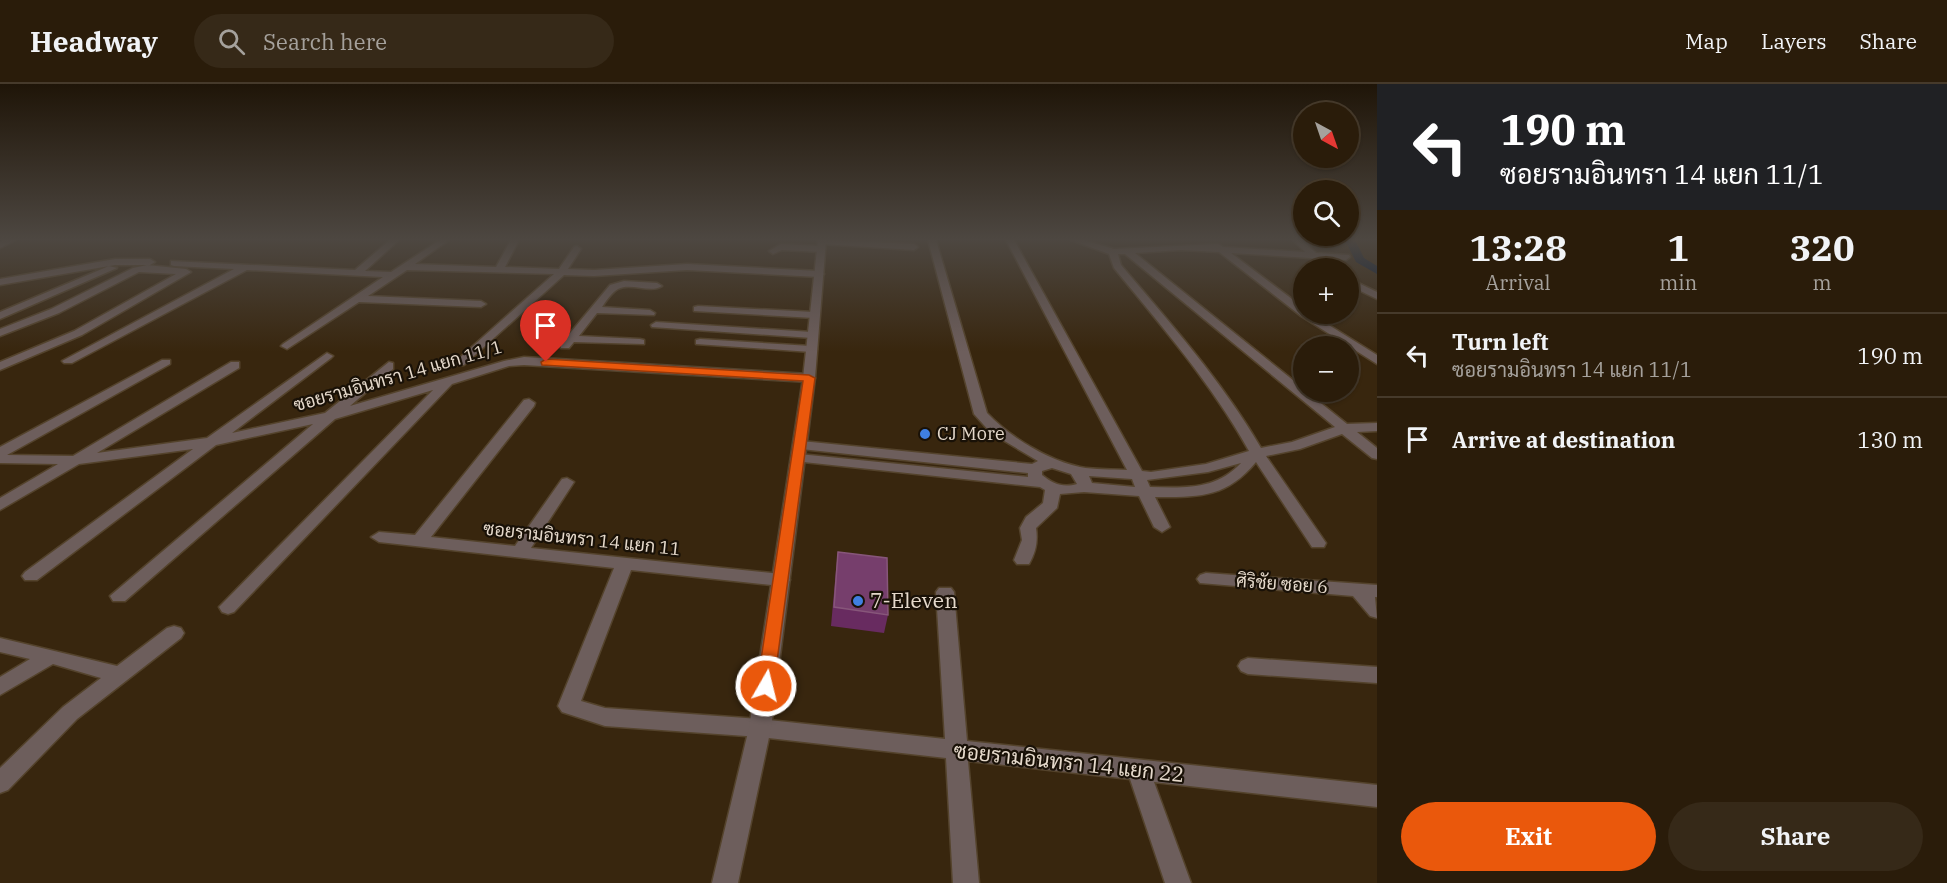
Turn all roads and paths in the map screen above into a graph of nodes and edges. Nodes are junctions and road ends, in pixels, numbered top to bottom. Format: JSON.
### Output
{"nodes":[{"id":1,"x":29,"y":277,"type":"edge"},
{"id":2,"x":90,"y":277,"type":"edge"},
{"id":3,"x":121,"y":277,"type":"edge"},
{"id":4,"x":177,"y":277,"type":"edge"},
{"id":5,"x":226,"y":277,"type":"edge"},
{"id":6,"x":393,"y":277,"type":"edge"},
{"id":7,"x":556,"y":277,"type":"edge"},
{"id":8,"x":636,"y":277,"type":"edge"},
{"id":9,"x":819,"y":277,"type":"edge"},
{"id":10,"x":943,"y":277,"type":"edge"},
{"id":11,"x":1030,"y":277,"type":"edge"},
{"id":12,"x":1126,"y":277,"type":"edge"},
{"id":13,"x":1159,"y":277,"type":"edge"},
{"id":14,"x":1257,"y":277,"type":"edge"},
{"id":15,"x":0,"y":282,"type":"edge"},
{"id":16,"x":633,"y":284,"type":"junction"},
{"id":17,"x":657,"y":286,"type":"dead end"},
{"id":18,"x":1359,"y":287,"type":"edge"},
{"id":19,"x":1377,"y":296,"type":"edge"},
{"id":20,"x":360,"y":299,"type":"junction"},
{"id":21,"x":481,"y":304,"type":"dead end"},
{"id":22,"x":1293,"y":305,"type":"edge"},
{"id":23,"x":597,"y":309,"type":"junction"},
{"id":24,"x":698,"y":309,"type":"dead end"},
{"id":25,"x":650,"y":313,"type":"dead end"},
{"id":26,"x":814,"y":315,"type":"junction"},
{"id":27,"x":0,"y":316,"type":"edge"},
{"id":28,"x":1321,"y":324,"type":"edge"},
{"id":29,"x":656,"y":325,"type":"dead end"},
{"id":30,"x":0,"y":333,"type":"edge"},
{"id":31,"x":640,"y":342,"type":"dead end"},
{"id":32,"x":699,"y":342,"type":"dead end"},
{"id":33,"x":811,"y":342,"type":"junction"},
{"id":34,"x":287,"y":346,"type":"dead end"},
{"id":35,"x":327,"y":356,"type":"dead end"},
{"id":36,"x":1377,"y":360,"type":"edge"},
{"id":37,"x":68,"y":361,"type":"dead end"},
{"id":38,"x":166,"y":362,"type":"dead end"},
{"id":39,"x":460,"y":363,"type":"dead end"},
{"id":40,"x":235,"y":365,"type":"dead end"},
{"id":41,"x":0,"y":366,"type":"edge"},
{"id":42,"x":390,"y":366,"type":"dead end"},
{"id":43,"x":809,"y":378,"type":"junction"},
{"id":44,"x":448,"y":381,"type":"junction"},
{"id":45,"x":529,"y":403,"type":"dead end"},
{"id":46,"x":331,"y":416,"type":"junction"},
{"id":47,"x":1377,"y":427,"type":"edge"},
{"id":48,"x":1345,"y":428,"type":"junction"},
{"id":49,"x":211,"y":442,"type":"junction"},
{"id":50,"x":800,"y":452,"type":"junction"},
{"id":51,"x":0,"y":453,"type":"edge"},
{"id":52,"x":1257,"y":453,"type":"junction"},
{"id":53,"x":1377,"y":455,"type":"edge"},
{"id":54,"x":0,"y":459,"type":"edge"},
{"id":55,"x":84,"y":459,"type":"junction"},
{"id":56,"x":1052,"y":464,"type":"junction"},
{"id":57,"x":1077,"y":471,"type":"junction"},
{"id":58,"x":1137,"y":475,"type":"junction"},
{"id":59,"x":1043,"y":480,"type":"junction"},
{"id":60,"x":567,"y":482,"type":"dead end"},
{"id":61,"x":1083,"y":487,"type":"junction"},
{"id":62,"x":1145,"y":492,"type":"junction"},
{"id":63,"x":0,"y":505,"type":"edge"},
{"id":64,"x":1162,"y":527,"type":"dead end"},
{"id":65,"x":379,"y":537,"type":"dead end"},
{"id":66,"x":420,"y":540,"type":"junction"},
{"id":67,"x":1318,"y":543,"type":"dead end"},
{"id":68,"x":519,"y":552,"type":"junction"},
{"id":69,"x":1023,"y":560,"type":"dead end"},
{"id":70,"x":625,"y":563,"type":"junction"},
{"id":71,"x":31,"y":576,"type":"dead end"},
{"id":72,"x":1206,"y":579,"type":"dead end"},
{"id":73,"x":781,"y":580,"type":"junction"},
{"id":74,"x":1357,"y":589,"type":"junction"},
{"id":75,"x":1377,"y":591,"type":"edge"},
{"id":76,"x":945,"y":592,"type":"dead end"},
{"id":77,"x":119,"y":596,"type":"dead end"},
{"id":78,"x":228,"y":607,"type":"dead end"},
{"id":79,"x":1377,"y":611,"type":"edge"},
{"id":80,"x":174,"y":633,"type":"dead end"},
{"id":81,"x":0,"y":645,"type":"edge"},
{"id":82,"x":51,"y":656,"type":"junction"},
{"id":83,"x":1248,"y":666,"type":"dead end"},
{"id":84,"x":120,"y":675,"type":"junction"},
{"id":85,"x":1377,"y":675,"type":"edge"},
{"id":86,"x":0,"y":687,"type":"edge"},
{"id":87,"x":760,"y":728,"type":"junction"},
{"id":88,"x":958,"y":751,"type":"junction"},
{"id":89,"x":1138,"y":770,"type":"junction"},
{"id":90,"x":0,"y":783,"type":"edge"},
{"id":91,"x":1377,"y":796,"type":"edge"},
{"id":92,"x":725,"y":883,"type":"edge"},
{"id":93,"x":966,"y":883,"type":"edge"},
{"id":94,"x":1178,"y":883,"type":"edge"}],
"edges":[{"from":1,"to":15,"type":"street"},
{"from":2,"to":27,"type":"street"},
{"from":3,"to":30,"type":"street"},
{"from":4,"to":41,"type":"street"},
{"from":5,"to":37,"type":"street"},
{"from":6,"to":20,"type":"street"},
{"from":7,"to":39,"type":"street"},
{"from":8,"to":16,"type":"street"},
{"from":9,"to":26,"type":"street"},
{"from":10,"to":56,"type":"street"},
{"from":11,"to":58,"type":"street"},
{"from":12,"to":52,"type":"street"},
{"from":13,"to":48,"type":"street"},
{"from":14,"to":22,"type":"street"},
{"from":16,"to":17,"type":"street"},
{"from":16,"to":23,"type":"street"},
{"from":18,"to":19,"type":"street"},
{"from":20,"to":21,"type":"street"},
{"from":20,"to":34,"type":"street"},
{"from":23,"to":25,"type":"street"},
{"from":23,"to":31,"type":"street"},
{"from":24,"to":26,"type":"street"},
{"from":26,"to":33,"type":"street"},
{"from":28,"to":36,"type":"street"},
{"from":29,"to":33,"type":"street"},
{"from":32,"to":33,"type":"street"},
{"from":33,"to":43,"type":"street"},
{"from":35,"to":49,"type":"street"},
{"from":38,"to":51,"type":"street"},
{"from":40,"to":55,"type":"street"},
{"from":42,"to":46,"type":"street"},
{"from":43,"to":44,"type":"street","name":"ซอยรามอินทรา 14 แยก 11/1"},
{"from":43,"to":50,"type":"street"},
{"from":44,"to":46,"type":"street","name":"ซอยรามอินทรา 14 แยก 11/1"},
{"from":44,"to":78,"type":"street"},
{"from":45,"to":66,"type":"street"},
{"from":46,"to":49,"type":"street","name":"ซอยรามอินทรา 14 แยก 11/1"},
{"from":46,"to":77,"type":"street"},
{"from":47,"to":48,"type":"street"},
{"from":48,"to":52,"type":"street"},
{"from":48,"to":53,"type":"street"},
{"from":49,"to":55,"type":"street","name":"ซอยรามอินทรา 14 แยก 11/1"},
{"from":49,"to":71,"type":"street"},
{"from":50,"to":59,"type":"street"},
{"from":50,"to":73,"type":"street"},
{"from":52,"to":58,"type":"street"},
{"from":52,"to":62,"type":"street"},
{"from":52,"to":67,"type":"street"},
{"from":54,"to":55,"type":"street","name":"ซอยรามอินทรา 14 แยก 11/1"},
{"from":55,"to":63,"type":"street"},
{"from":56,"to":57,"type":"street"},
{"from":56,"to":59,"type":"street"},
{"from":57,"to":58,"type":"street"},
{"from":57,"to":61,"type":"street"},
{"from":58,"to":62,"type":"street"},
{"from":59,"to":61,"type":"street"},
{"from":59,"to":69,"type":"street"},
{"from":60,"to":68,"type":"street"},
{"from":61,"to":62,"type":"street"},
{"from":62,"to":64,"type":"street"},
{"from":65,"to":66,"type":"street","name":"ซอยรามอินทรา 14 แยก 11"},
{"from":66,"to":68,"type":"street","name":"ซอยรามอินทรา 14 แยก 11"},
{"from":68,"to":70,"type":"street","name":"ซอยรามอินทรา 14 แยก 11"},
{"from":70,"to":73,"type":"street","name":"ซอยรามอินทรา 14 แยก 11"},
{"from":70,"to":87,"type":"street","name":"ซอยรามอินทรา 14 แยก 22"},
{"from":72,"to":74,"type":"street","name":"ศิริชัย ซอย 6"},
{"from":73,"to":87,"type":"street"},
{"from":74,"to":75,"type":"street","name":"ศิริชัย ซอย 6"},
{"from":74,"to":79,"type":"street"},
{"from":76,"to":88,"type":"street"},
{"from":80,"to":84,"type":"street"},
{"from":81,"to":82,"type":"street"},
{"from":82,"to":84,"type":"street"},
{"from":82,"to":86,"type":"street"},
{"from":83,"to":85,"type":"street"},
{"from":84,"to":90,"type":"street"},
{"from":87,"to":88,"type":"street","name":"ซอยรามอินทรา 14 แยก 22"},
{"from":87,"to":92,"type":"street"},
{"from":88,"to":89,"type":"street","name":"ซอยรามอินทรา 14 แยก 22"},
{"from":88,"to":93,"type":"street"},
{"from":89,"to":91,"type":"street","name":"ซอยรามอินทรา 14 แยก 22"},
{"from":89,"to":94,"type":"street"}]}
